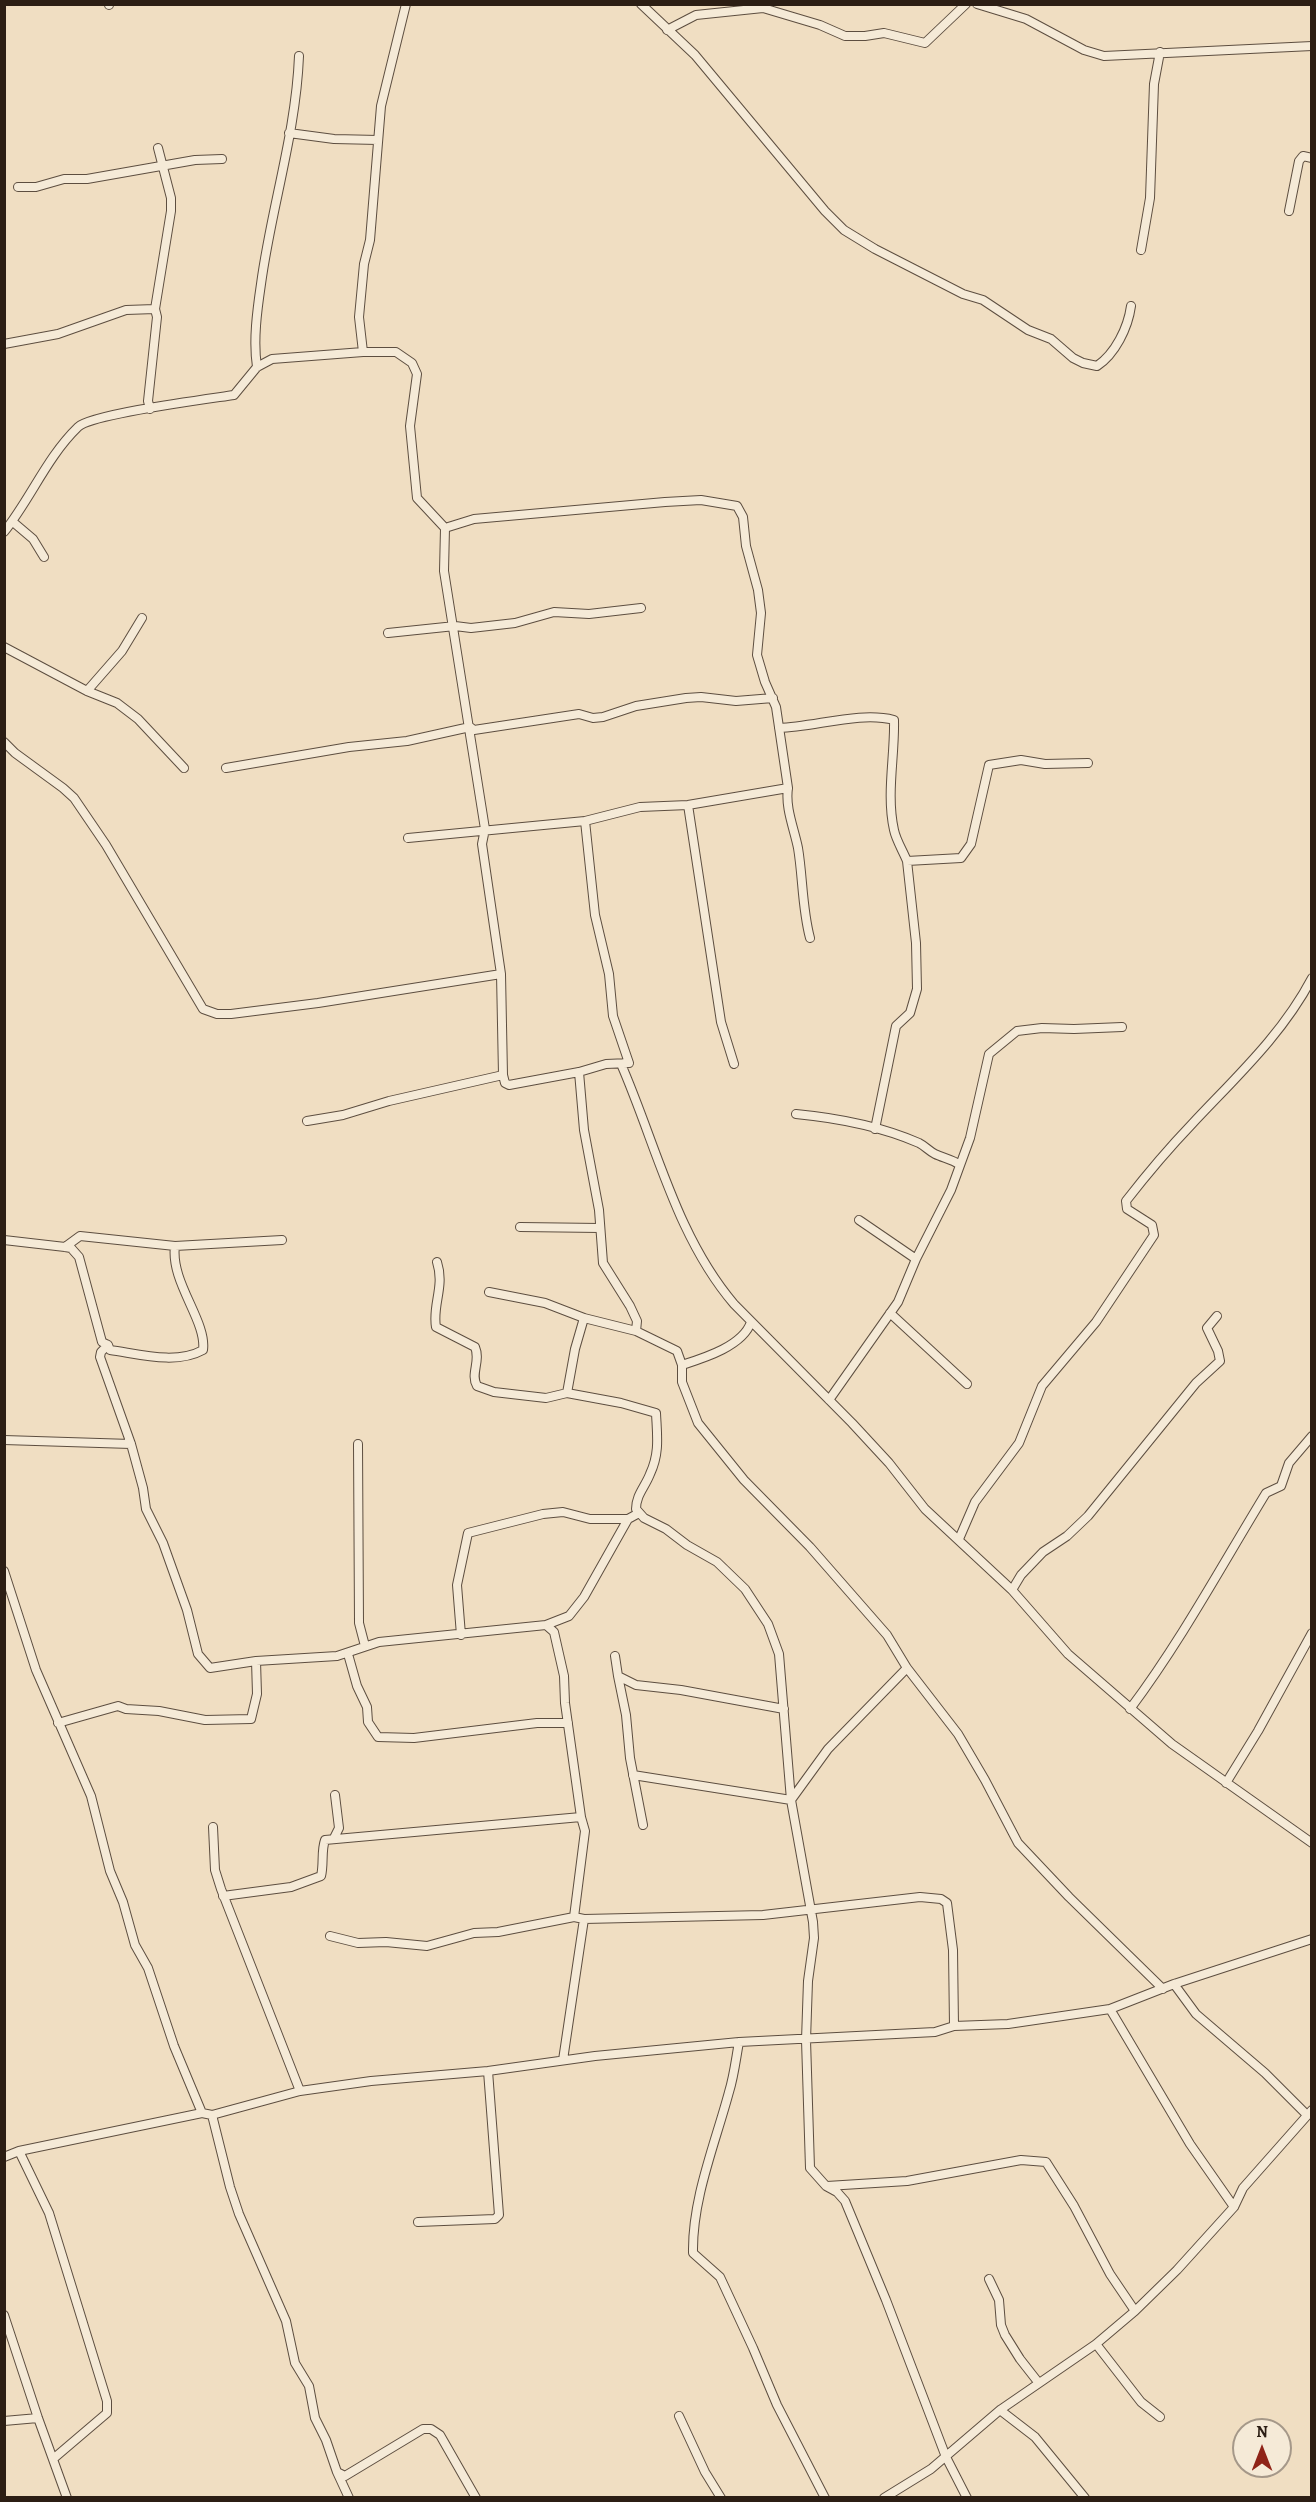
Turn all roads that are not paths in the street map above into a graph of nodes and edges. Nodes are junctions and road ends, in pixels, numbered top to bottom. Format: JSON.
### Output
{"nodes":[{"id":1,"x":406,"y":4,"type":"edge"},
{"id":2,"x":641,"y":4,"type":"edge"},
{"id":3,"x":966,"y":4,"type":"edge"},
{"id":4,"x":977,"y":4,"type":"edge"},
{"id":5,"x":667,"y":30,"type":"junction"},
{"id":6,"x":1311,"y":46,"type":"edge"},
{"id":7,"x":1160,"y":52,"type":"junction"},
{"id":8,"x":299,"y":56,"type":"dead end"},
{"id":9,"x":289,"y":133,"type":"junction"},
{"id":10,"x":378,"y":140,"type":"junction"},
{"id":11,"x":158,"y":148,"type":"dead end"},
{"id":12,"x":1311,"y":158,"type":"edge"},
{"id":13,"x":222,"y":159,"type":"dead end"},
{"id":14,"x":162,"y":166,"type":"junction"},
{"id":15,"x":18,"y":188,"type":"dead end"},
{"id":16,"x":1289,"y":211,"type":"dead end"},
{"id":17,"x":1141,"y":250,"type":"dead end"},
{"id":18,"x":1131,"y":306,"type":"dead end"},
{"id":19,"x":155,"y":309,"type":"junction"},
{"id":20,"x":4,"y":344,"type":"edge"},
{"id":21,"x":363,"y":352,"type":"junction"},
{"id":22,"x":257,"y":367,"type":"junction"},
{"id":23,"x":150,"y":409,"type":"junction"},
{"id":24,"x":13,"y":522,"type":"junction"},
{"id":25,"x":445,"y":528,"type":"junction"},
{"id":26,"x":4,"y":532,"type":"edge"},
{"id":27,"x":44,"y":556,"type":"dead end"},
{"id":28,"x":641,"y":608,"type":"dead end"},
{"id":29,"x":142,"y":618,"type":"dead end"},
{"id":30,"x":455,"y":626,"type":"junction"},
{"id":31,"x":388,"y":633,"type":"dead end"},
{"id":32,"x":4,"y":647,"type":"edge"},
{"id":33,"x":87,"y":691,"type":"junction"},
{"id":34,"x":773,"y":698,"type":"junction"},
{"id":35,"x":470,"y":727,"type":"junction"},
{"id":36,"x":779,"y":728,"type":"junction"},
{"id":37,"x":4,"y":742,"type":"edge"},
{"id":38,"x":1088,"y":763,"type":"dead end"},
{"id":39,"x":184,"y":768,"type":"dead end"},
{"id":40,"x":226,"y":768,"type":"dead end"},
{"id":41,"x":788,"y":788,"type":"junction"},
{"id":42,"x":688,"y":805,"type":"junction"},
{"id":43,"x":585,"y":821,"type":"junction"},
{"id":44,"x":485,"y":829,"type":"junction"},
{"id":45,"x":408,"y":838,"type":"dead end"},
{"id":46,"x":907,"y":861,"type":"junction"},
{"id":47,"x":810,"y":938,"type":"dead end"},
{"id":48,"x":501,"y":974,"type":"junction"},
{"id":49,"x":1311,"y":978,"type":"edge"},
{"id":50,"x":1122,"y":1027,"type":"dead end"},
{"id":51,"x":629,"y":1063,"type":"junction"},
{"id":52,"x":734,"y":1064,"type":"dead end"},
{"id":53,"x":579,"y":1072,"type":"junction"},
{"id":54,"x":503,"y":1075,"type":"junction"},
{"id":55,"x":796,"y":1114,"type":"dead end"},
{"id":56,"x":308,"y":1121,"type":"dead end"},
{"id":57,"x":875,"y":1128,"type":"junction"},
{"id":58,"x":960,"y":1165,"type":"junction"},
{"id":59,"x":858,"y":1220,"type":"dead end"},
{"id":60,"x":520,"y":1227,"type":"dead end"},
{"id":61,"x":600,"y":1228,"type":"junction"},
{"id":62,"x":4,"y":1240,"type":"edge"},
{"id":63,"x":282,"y":1240,"type":"dead end"},
{"id":64,"x":175,"y":1246,"type":"junction"},
{"id":65,"x":65,"y":1247,"type":"junction"},
{"id":66,"x":916,"y":1259,"type":"junction"},
{"id":67,"x":437,"y":1262,"type":"dead end"},
{"id":68,"x":489,"y":1292,"type":"dead end"},
{"id":69,"x":890,"y":1313,"type":"junction"},
{"id":70,"x":1216,"y":1316,"type":"dead end"},
{"id":71,"x":584,"y":1318,"type":"junction"},
{"id":72,"x":751,"y":1322,"type":"junction"},
{"id":73,"x":636,"y":1331,"type":"junction"},
{"id":74,"x":108,"y":1345,"type":"junction"},
{"id":75,"x":682,"y":1365,"type":"junction"},
{"id":76,"x":967,"y":1384,"type":"dead end"},
{"id":77,"x":567,"y":1393,"type":"junction"},
{"id":78,"x":829,"y":1400,"type":"junction"},
{"id":79,"x":1311,"y":1436,"type":"edge"},
{"id":80,"x":4,"y":1440,"type":"edge"},
{"id":81,"x":131,"y":1444,"type":"junction"},
{"id":82,"x":358,"y":1444,"type":"dead end"},
{"id":83,"x":639,"y":1513,"type":"junction"},
{"id":84,"x":628,"y":1519,"type":"junction"},
{"id":85,"x":959,"y":1539,"type":"junction"},
{"id":86,"x":4,"y":1571,"type":"edge"},
{"id":87,"x":1012,"y":1590,"type":"junction"},
{"id":88,"x":546,"y":1625,"type":"junction"},
{"id":89,"x":1311,"y":1633,"type":"edge"},
{"id":90,"x":462,"y":1635,"type":"junction"},
{"id":91,"x":365,"y":1646,"type":"junction"},
{"id":92,"x":348,"y":1654,"type":"junction"},
{"id":93,"x":615,"y":1656,"type":"dead end"},
{"id":94,"x":256,"y":1661,"type":"junction"},
{"id":95,"x":907,"y":1668,"type":"junction"},
{"id":96,"x":618,"y":1676,"type":"junction"},
{"id":97,"x":784,"y":1708,"type":"junction"},
{"id":98,"x":1130,"y":1709,"type":"junction"},
{"id":99,"x":58,"y":1722,"type":"junction"},
{"id":100,"x":568,"y":1723,"type":"junction"},
{"id":101,"x":633,"y":1775,"type":"junction"},
{"id":102,"x":1226,"y":1783,"type":"junction"},
{"id":103,"x":335,"y":1795,"type":"dead end"},
{"id":104,"x":790,"y":1800,"type":"junction"},
{"id":105,"x":581,"y":1817,"type":"junction"},
{"id":106,"x":643,"y":1825,"type":"dead end"},
{"id":107,"x":213,"y":1827,"type":"dead end"},
{"id":108,"x":334,"y":1838,"type":"junction"},
{"id":109,"x":1311,"y":1841,"type":"edge"},
{"id":110,"x":224,"y":1896,"type":"junction"},
{"id":111,"x":810,"y":1910,"type":"junction"},
{"id":112,"x":574,"y":1917,"type":"junction"},
{"id":113,"x":584,"y":1919,"type":"junction"},
{"id":114,"x":330,"y":1936,"type":"dead end"},
{"id":115,"x":1311,"y":1939,"type":"edge"},
{"id":116,"x":1174,"y":1984,"type":"junction"},
{"id":117,"x":1163,"y":1989,"type":"junction"},
{"id":118,"x":1110,"y":2010,"type":"junction"},
{"id":119,"x":954,"y":2026,"type":"junction"},
{"id":120,"x":806,"y":2040,"type":"junction"},
{"id":121,"x":738,"y":2042,"type":"junction"},
{"id":122,"x":563,"y":2060,"type":"junction"},
{"id":123,"x":488,"y":2071,"type":"junction"},
{"id":124,"x":300,"y":2091,"type":"junction"},
{"id":125,"x":1309,"y":2112,"type":"edge"},
{"id":126,"x":202,"y":2113,"type":"junction"},
{"id":127,"x":212,"y":2115,"type":"junction"},
{"id":128,"x":19,"y":2151,"type":"junction"},
{"id":129,"x":4,"y":2157,"type":"edge"},
{"id":130,"x":826,"y":2186,"type":"junction"},
{"id":131,"x":1234,"y":2207,"type":"junction"},
{"id":132,"x":418,"y":2222,"type":"dead end"},
{"id":133,"x":989,"y":2278,"type":"dead end"},
{"id":134,"x":1135,"y":2311,"type":"junction"},
{"id":135,"x":4,"y":2315,"type":"edge"},
{"id":136,"x":1096,"y":2344,"type":"junction"},
{"id":137,"x":1038,"y":2382,"type":"junction"},
{"id":138,"x":1000,"y":2410,"type":"junction"},
{"id":139,"x":679,"y":2416,"type":"dead end"},
{"id":140,"x":1160,"y":2417,"type":"dead end"},
{"id":141,"x":38,"y":2418,"type":"junction"},
{"id":142,"x":4,"y":2421,"type":"edge"},
{"id":143,"x":946,"y":2457,"type":"junction"},
{"id":144,"x":53,"y":2459,"type":"junction"},
{"id":145,"x":337,"y":2472,"type":"junction"},
{"id":146,"x":67,"y":2498,"type":"edge"},
{"id":147,"x":349,"y":2498,"type":"edge"},
{"id":148,"x":476,"y":2498,"type":"edge"},
{"id":149,"x":721,"y":2498,"type":"edge"},
{"id":150,"x":825,"y":2498,"type":"edge"},
{"id":151,"x":884,"y":2498,"type":"edge"},
{"id":152,"x":967,"y":2498,"type":"edge"},
{"id":153,"x":1085,"y":2498,"type":"edge"}],
"edges":[{"from":1,"to":10,"type":"street"},
{"from":2,"to":5,"type":"street"},
{"from":3,"to":5,"type":"street"},
{"from":4,"to":7,"type":"street"},
{"from":5,"to":18,"type":"street"},
{"from":6,"to":7,"type":"street"},
{"from":7,"to":17,"type":"street"},
{"from":8,"to":9,"type":"street"},
{"from":9,"to":10,"type":"street"},
{"from":9,"to":22,"type":"street"},
{"from":10,"to":21,"type":"street"},
{"from":11,"to":14,"type":"street"},
{"from":12,"to":16,"type":"street"},
{"from":13,"to":14,"type":"street"},
{"from":14,"to":15,"type":"street"},
{"from":14,"to":19,"type":"street"},
{"from":19,"to":20,"type":"street"},
{"from":19,"to":23,"type":"street"},
{"from":21,"to":22,"type":"street"},
{"from":21,"to":25,"type":"street"},
{"from":22,"to":23,"type":"street"},
{"from":23,"to":24,"type":"street"},
{"from":24,"to":26,"type":"street"},
{"from":24,"to":27,"type":"street"},
{"from":25,"to":30,"type":"street"},
{"from":25,"to":34,"type":"street"},
{"from":28,"to":30,"type":"street"},
{"from":29,"to":33,"type":"street"},
{"from":30,"to":31,"type":"street"},
{"from":30,"to":35,"type":"street"},
{"from":32,"to":33,"type":"street"},
{"from":33,"to":39,"type":"street"},
{"from":34,"to":35,"type":"street"},
{"from":34,"to":36,"type":"street"},
{"from":35,"to":40,"type":"street"},
{"from":35,"to":44,"type":"street"},
{"from":36,"to":41,"type":"street"},
{"from":36,"to":46,"type":"street"},
{"from":37,"to":48,"type":"street"},
{"from":38,"to":46,"type":"street"},
{"from":41,"to":42,"type":"street"},
{"from":41,"to":47,"type":"street"},
{"from":42,"to":43,"type":"street"},
{"from":42,"to":52,"type":"street"},
{"from":43,"to":44,"type":"street"},
{"from":43,"to":51,"type":"street"},
{"from":44,"to":45,"type":"street"},
{"from":44,"to":48,"type":"street"},
{"from":46,"to":57,"type":"street"},
{"from":48,"to":54,"type":"street"},
{"from":49,"to":85,"type":"street"},
{"from":50,"to":58,"type":"street"},
{"from":51,"to":53,"type":"street"},
{"from":51,"to":72,"type":"street"},
{"from":53,"to":54,"type":"street"},
{"from":53,"to":61,"type":"street"},
{"from":54,"to":56,"type":"street"},
{"from":55,"to":57,"type":"street"},
{"from":57,"to":58,"type":"street"},
{"from":58,"to":66,"type":"street"},
{"from":59,"to":66,"type":"street"},
{"from":60,"to":61,"type":"street"},
{"from":61,"to":73,"type":"street"},
{"from":62,"to":65,"type":"street"},
{"from":63,"to":64,"type":"street"},
{"from":64,"to":65,"type":"street"},
{"from":64,"to":74,"type":"street"},
{"from":65,"to":74,"type":"street"},
{"from":66,"to":69,"type":"street"},
{"from":67,"to":77,"type":"street"},
{"from":68,"to":71,"type":"street"},
{"from":69,"to":76,"type":"street"},
{"from":69,"to":78,"type":"street"},
{"from":70,"to":87,"type":"street"},
{"from":71,"to":73,"type":"street"},
{"from":71,"to":77,"type":"street"},
{"from":72,"to":75,"type":"street"},
{"from":72,"to":78,"type":"street"},
{"from":73,"to":75,"type":"street"},
{"from":74,"to":81,"type":"street"},
{"from":75,"to":95,"type":"street"},
{"from":77,"to":83,"type":"street"},
{"from":78,"to":85,"type":"street"},
{"from":79,"to":98,"type":"street"},
{"from":80,"to":81,"type":"street"},
{"from":81,"to":94,"type":"street"},
{"from":82,"to":91,"type":"street"},
{"from":83,"to":84,"type":"street"},
{"from":83,"to":97,"type":"street"},
{"from":84,"to":88,"type":"street"},
{"from":84,"to":90,"type":"street"},
{"from":85,"to":87,"type":"street"},
{"from":86,"to":99,"type":"street"},
{"from":87,"to":98,"type":"street"},
{"from":88,"to":90,"type":"street"},
{"from":88,"to":100,"type":"street"},
{"from":89,"to":102,"type":"street"},
{"from":90,"to":91,"type":"street"},
{"from":91,"to":92,"type":"street"},
{"from":92,"to":94,"type":"street"},
{"from":92,"to":100,"type":"street"},
{"from":93,"to":96,"type":"street"},
{"from":94,"to":99,"type":"street"},
{"from":95,"to":104,"type":"street"},
{"from":95,"to":117,"type":"street"},
{"from":96,"to":97,"type":"street"},
{"from":96,"to":101,"type":"street"},
{"from":97,"to":104,"type":"street"},
{"from":98,"to":102,"type":"street"},
{"from":99,"to":126,"type":"street"},
{"from":100,"to":105,"type":"street"},
{"from":101,"to":104,"type":"street"},
{"from":101,"to":106,"type":"street"},
{"from":102,"to":109,"type":"street"},
{"from":103,"to":108,"type":"street"},
{"from":104,"to":111,"type":"street"},
{"from":105,"to":108,"type":"street"},
{"from":105,"to":112,"type":"street"},
{"from":107,"to":110,"type":"street"},
{"from":108,"to":110,"type":"street"},
{"from":110,"to":124,"type":"street"},
{"from":111,"to":113,"type":"street"},
{"from":111,"to":119,"type":"street"},
{"from":111,"to":120,"type":"street"},
{"from":112,"to":113,"type":"street"},
{"from":112,"to":114,"type":"street"},
{"from":113,"to":122,"type":"street"},
{"from":115,"to":116,"type":"street"},
{"from":116,"to":117,"type":"street"},
{"from":116,"to":125,"type":"street"},
{"from":117,"to":118,"type":"street"},
{"from":118,"to":119,"type":"street"},
{"from":118,"to":131,"type":"street"},
{"from":119,"to":120,"type":"street"},
{"from":120,"to":121,"type":"street"},
{"from":120,"to":130,"type":"street"},
{"from":121,"to":122,"type":"street"},
{"from":121,"to":150,"type":"street"},
{"from":122,"to":123,"type":"street"},
{"from":123,"to":124,"type":"street"},
{"from":123,"to":132,"type":"street"},
{"from":124,"to":127,"type":"street"},
{"from":125,"to":131,"type":"street"},
{"from":126,"to":127,"type":"street"},
{"from":126,"to":128,"type":"street"},
{"from":127,"to":145,"type":"street"},
{"from":128,"to":129,"type":"street"},
{"from":128,"to":144,"type":"street"},
{"from":130,"to":134,"type":"street"},
{"from":130,"to":143,"type":"street"},
{"from":131,"to":134,"type":"street"},
{"from":133,"to":137,"type":"street"},
{"from":134,"to":136,"type":"street"},
{"from":135,"to":141,"type":"street"},
{"from":136,"to":137,"type":"street"},
{"from":136,"to":140,"type":"street"},
{"from":137,"to":138,"type":"street"},
{"from":138,"to":143,"type":"street"},
{"from":138,"to":153,"type":"street"},
{"from":139,"to":149,"type":"street"},
{"from":141,"to":142,"type":"street"},
{"from":141,"to":144,"type":"street"},
{"from":143,"to":151,"type":"street"},
{"from":143,"to":152,"type":"street"},
{"from":144,"to":146,"type":"street"},
{"from":145,"to":147,"type":"street"},
{"from":145,"to":148,"type":"street"}]}
